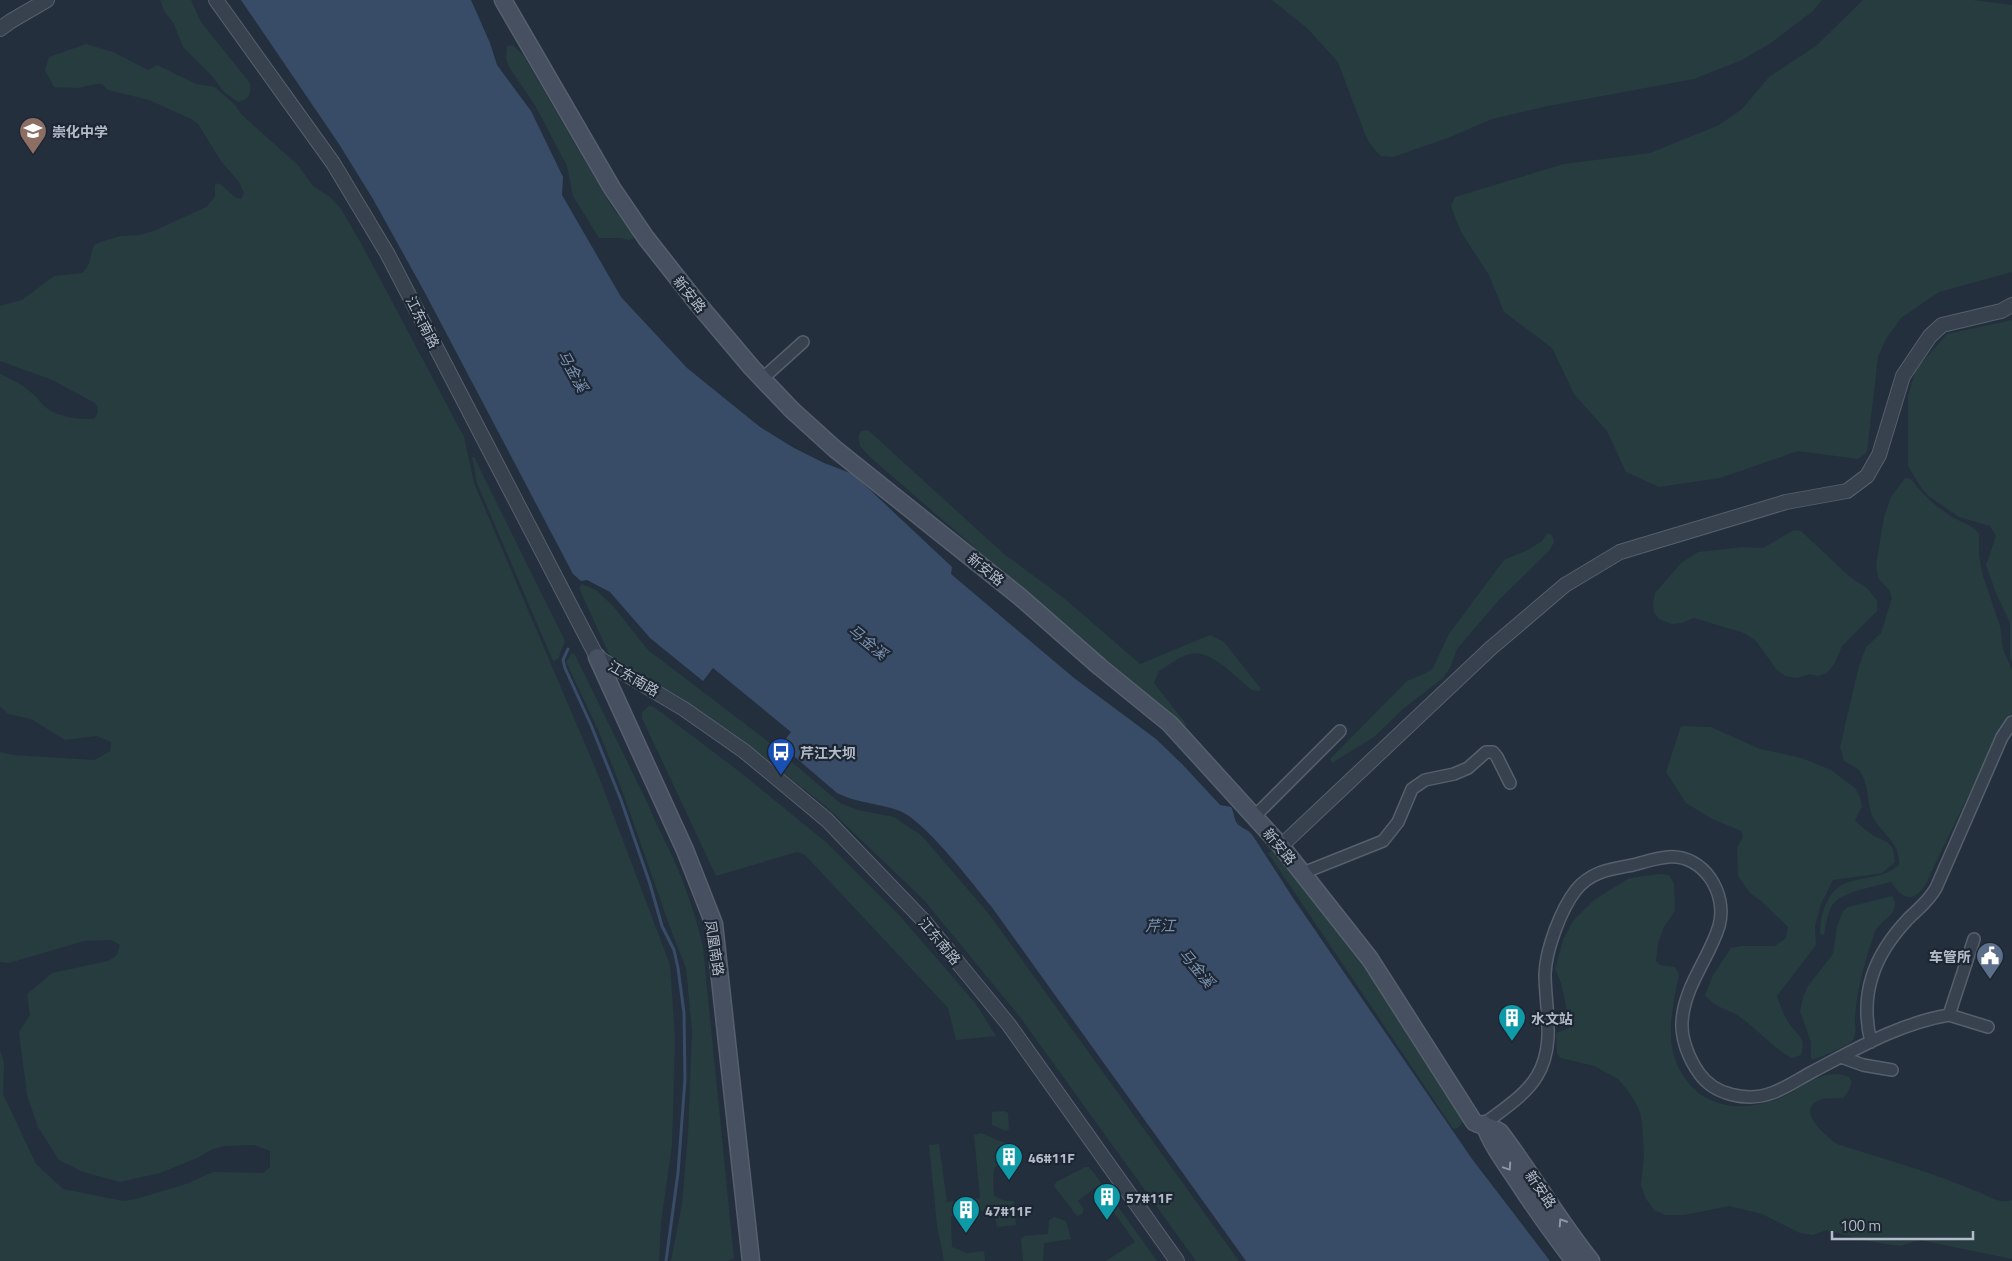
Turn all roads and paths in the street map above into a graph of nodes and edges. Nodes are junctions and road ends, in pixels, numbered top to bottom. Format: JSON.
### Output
{"nodes":[{"id":1,"x":47,"y":0,"type":"edge"},
{"id":2,"x":216,"y":0,"type":"edge"},
{"id":3,"x":503,"y":0,"type":"edge"},
{"id":4,"x":0,"y":30,"type":"edge"},
{"id":5,"x":2012,"y":305,"type":"edge"},
{"id":6,"x":803,"y":342,"type":"dead end"},
{"id":7,"x":762,"y":379,"type":"junction"},
{"id":8,"x":597,"y":657,"type":"junction"},
{"id":9,"x":2012,"y":722,"type":"edge"},
{"id":10,"x":1340,"y":731,"type":"dead end"},
{"id":11,"x":1510,"y":783,"type":"dead end"},
{"id":12,"x":1255,"y":816,"type":"junction"},
{"id":13,"x":1281,"y":846,"type":"junction"},
{"id":14,"x":1303,"y":872,"type":"junction"},
{"id":15,"x":1974,"y":939,"type":"dead end"},
{"id":16,"x":1949,"y":1015,"type":"junction"},
{"id":17,"x":1988,"y":1027,"type":"dead end"},
{"id":18,"x":1871,"y":1042,"type":"junction"},
{"id":19,"x":1841,"y":1057,"type":"junction"},
{"id":20,"x":1892,"y":1070,"type":"dead end"},
{"id":21,"x":1484,"y":1124,"type":"junction"},
{"id":22,"x":751,"y":1261,"type":"edge"},
{"id":23,"x":1176,"y":1261,"type":"edge"},
{"id":24,"x":1574,"y":1261,"type":"edge"},
{"id":25,"x":1591,"y":1261,"type":"edge"}],
"edges":[{"from":1,"to":4,"type":"street"},
{"from":2,"to":8,"type":"street","name":"江东南路"},
{"from":3,"to":7,"type":"main road","name":"新安路"},
{"from":5,"to":13,"type":"street"},
{"from":6,"to":7,"type":"street"},
{"from":7,"to":12,"type":"main road","name":"新安路"},
{"from":8,"to":22,"type":"main road","name":"凤凰南路"},
{"from":8,"to":23,"type":"street","name":"江东南路"},
{"from":9,"to":18,"type":"street"},
{"from":10,"to":12,"type":"street"},
{"from":11,"to":14,"type":"street"},
{"from":12,"to":13,"type":"main road","name":"新安路"},
{"from":13,"to":14,"type":"main road","name":"新安路"},
{"from":14,"to":21,"type":"main road","name":"新安路"},
{"from":15,"to":16,"type":"street"},
{"from":16,"to":17,"type":"street"},
{"from":16,"to":18,"type":"street"},
{"from":18,"to":19,"type":"street"},
{"from":19,"to":20,"type":"street"},
{"from":19,"to":21,"type":"street"},
{"from":21,"to":24,"type":"main road","name":"新安路","one_way":true},
{"from":25,"to":21,"type":"main road","name":"新安路","one_way":true}]}
